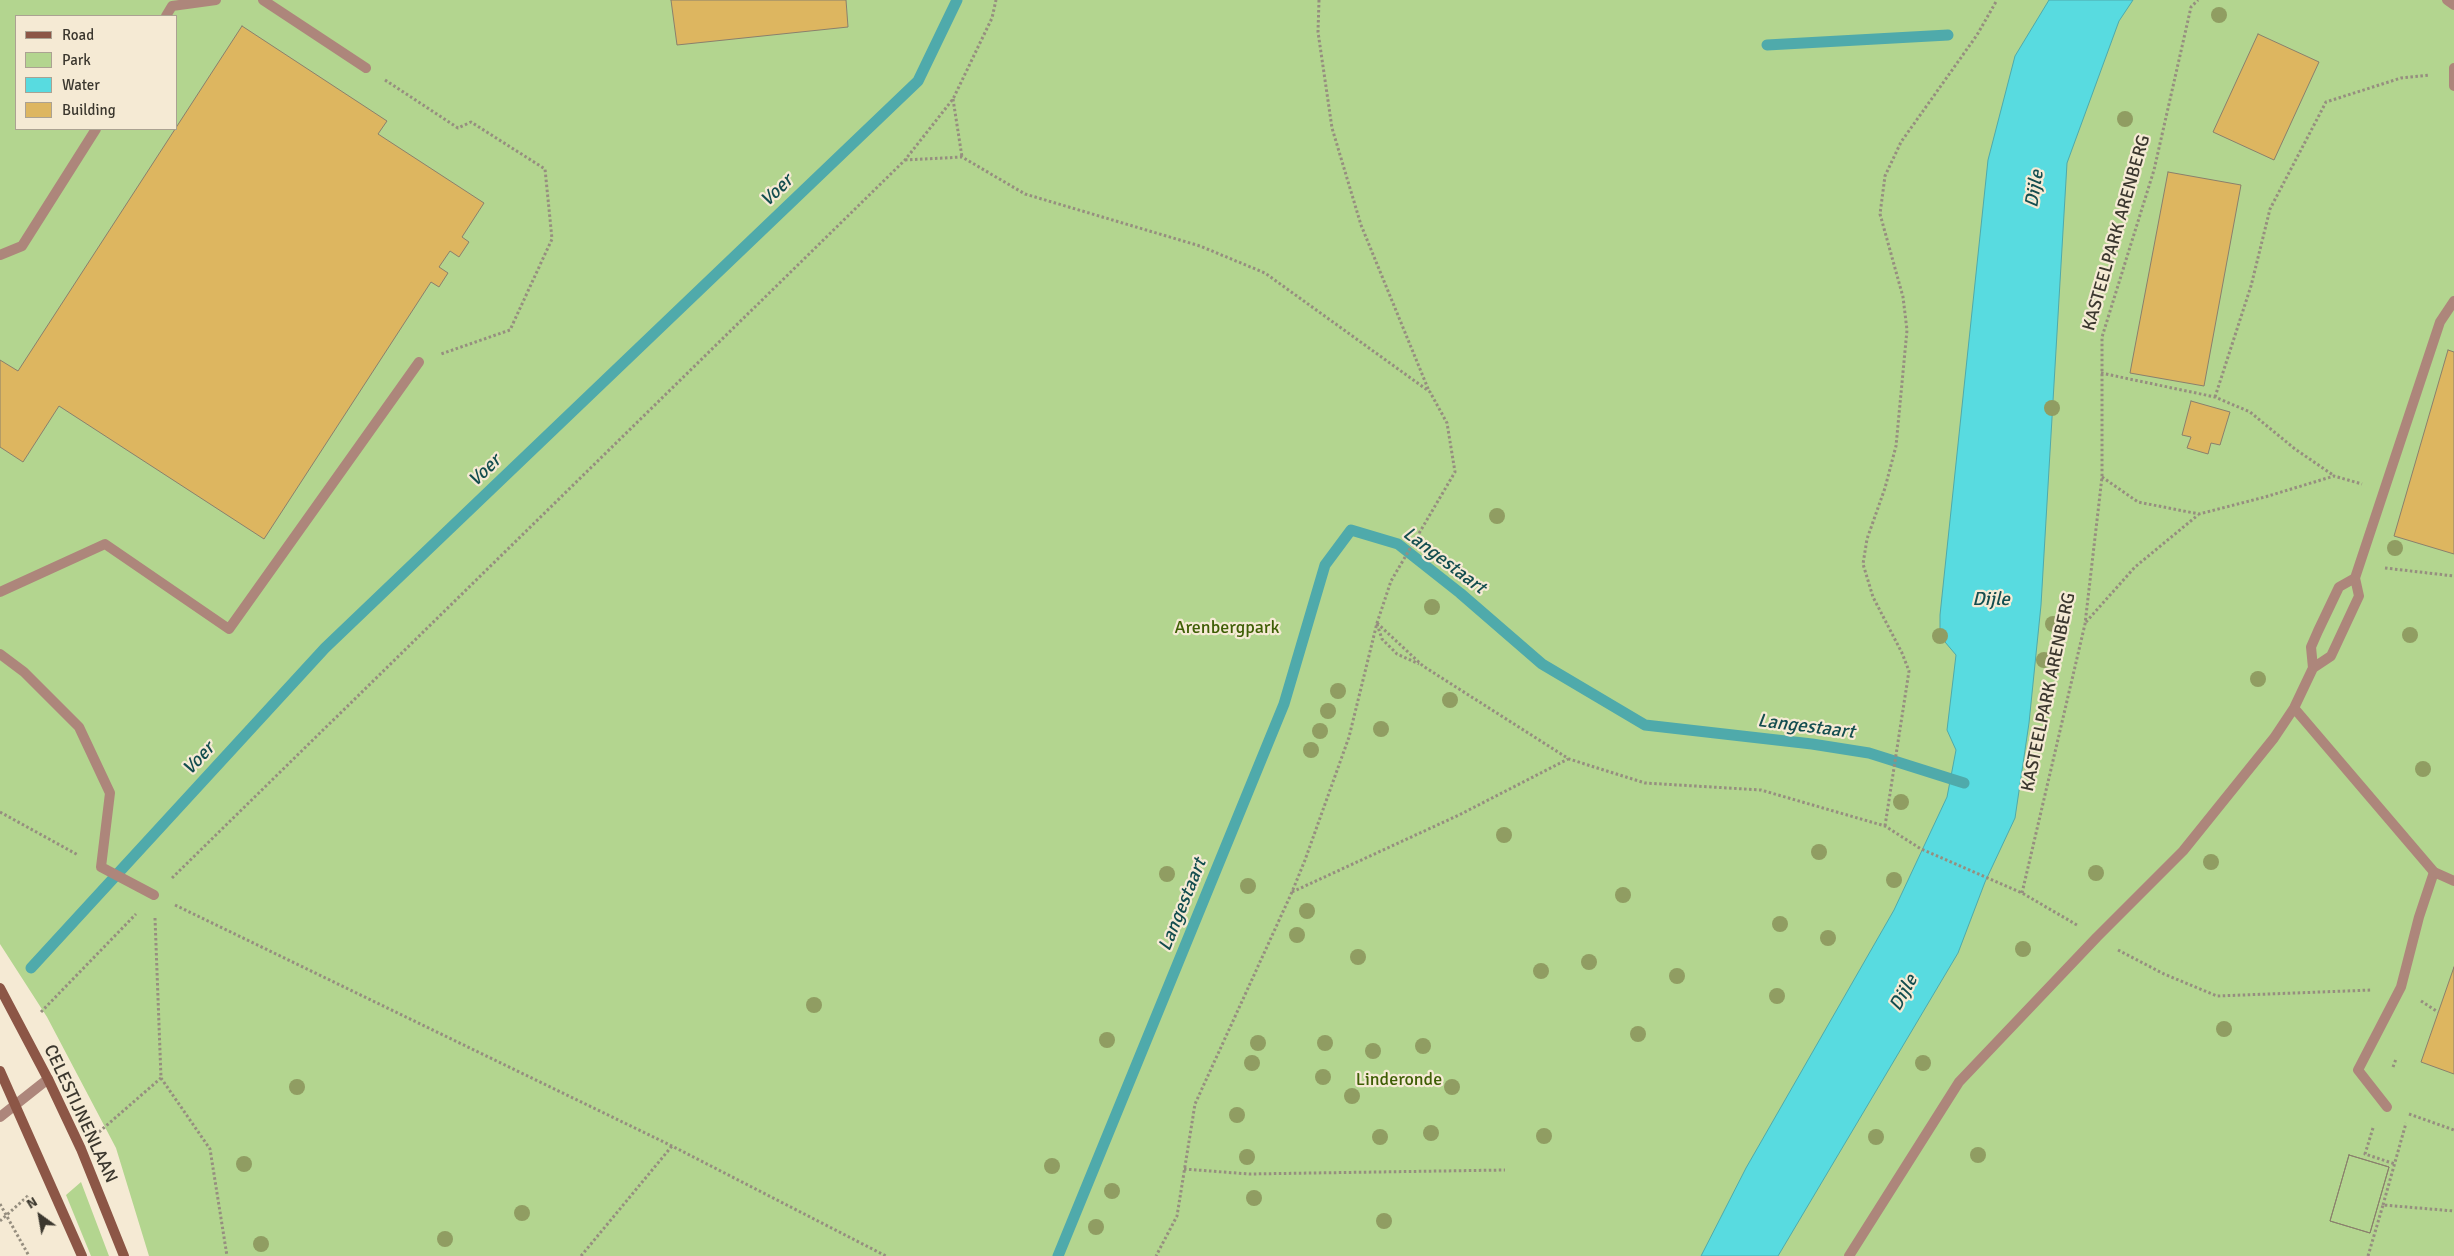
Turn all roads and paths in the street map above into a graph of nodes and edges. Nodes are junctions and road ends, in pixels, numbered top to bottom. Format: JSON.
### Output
{"nodes":[{"id":1,"x":216,"y":0,"type":"edge"},
{"id":2,"x":263,"y":0,"type":"edge"},
{"id":3,"x":996,"y":0,"type":"edge"},
{"id":4,"x":1320,"y":0,"type":"edge"},
{"id":5,"x":1997,"y":0,"type":"edge"},
{"id":6,"x":2198,"y":0,"type":"edge"},
{"id":7,"x":2447,"y":0,"type":"edge"},
{"id":8,"x":2454,"y":5,"type":"edge"},
{"id":9,"x":167,"y":15,"type":"edge"},
{"id":10,"x":366,"y":68,"type":"joint"},
{"id":11,"x":2453,"y":71,"type":"edge"},
{"id":12,"x":2454,"y":86,"type":"edge"},
{"id":13,"x":953,"y":99,"type":"junction"},
{"id":14,"x":95,"y":130,"type":"edge"},
{"id":15,"x":962,"y":157,"type":"junction"},
{"id":16,"x":905,"y":160,"type":"junction"},
{"id":17,"x":0,"y":255,"type":"edge"},
{"id":18,"x":2454,"y":301,"type":"edge"},
{"id":19,"x":419,"y":362,"type":"joint"},
{"id":20,"x":2100,"y":373,"type":"junction"},
{"id":21,"x":1430,"y":392,"type":"junction"},
{"id":22,"x":2215,"y":397,"type":"junction"},
{"id":23,"x":2334,"y":476,"type":"junction"},
{"id":24,"x":2102,"y":477,"type":"junction"},
{"id":25,"x":2384,"y":491,"type":"junction"},
{"id":26,"x":2199,"y":514,"type":"junction"},
{"id":27,"x":2360,"y":564,"type":"junction"},
{"id":28,"x":2454,"y":576,"type":"edge"},
{"id":29,"x":2355,"y":578,"type":"junction"},
{"id":30,"x":0,"y":592,"type":"edge"},
{"id":31,"x":1377,"y":623,"type":"junction"},
{"id":32,"x":2085,"y":624,"type":"junction"},
{"id":33,"x":0,"y":654,"type":"edge"},
{"id":34,"x":1424,"y":666,"type":"junction"},
{"id":35,"x":2313,"y":668,"type":"junction"},
{"id":36,"x":2294,"y":708,"type":"junction"},
{"id":37,"x":1568,"y":759,"type":"junction"},
{"id":38,"x":0,"y":812,"type":"edge"},
{"id":39,"x":1885,"y":826,"type":"junction"},
{"id":40,"x":101,"y":867,"type":"junction"},
{"id":41,"x":2434,"y":872,"type":"junction"},
{"id":42,"x":2454,"y":881,"type":"edge"},
{"id":43,"x":1292,"y":892,"type":"junction"},
{"id":44,"x":2022,"y":894,"type":"junction"},
{"id":45,"x":154,"y":895,"type":"junction"},
{"id":46,"x":2097,"y":937,"type":"junction"},
{"id":47,"x":2401,"y":987,"type":"junction"},
{"id":48,"x":0,"y":988,"type":"edge"},
{"id":49,"x":39,"y":1014,"type":"dead end"},
{"id":50,"x":2396,"y":1059,"type":"dead end"},
{"id":51,"x":2393,"y":1068,"type":"dead end"},
{"id":52,"x":0,"y":1071,"type":"edge"},
{"id":53,"x":161,"y":1078,"type":"junction"},
{"id":54,"x":48,"y":1079,"type":"junction"},
{"id":55,"x":15,"y":1104,"type":"junction"},
{"id":56,"x":2386,"y":1107,"type":"joint"},
{"id":57,"x":2408,"y":1114,"type":"junction"},
{"id":58,"x":0,"y":1117,"type":"edge"},
{"id":59,"x":2375,"y":1120,"type":"dead end"},
{"id":60,"x":103,"y":1129,"type":"dead end"},
{"id":61,"x":2454,"y":1130,"type":"edge"},
{"id":62,"x":672,"y":1146,"type":"junction"},
{"id":63,"x":2395,"y":1164,"type":"junction"},
{"id":64,"x":1184,"y":1169,"type":"junction"},
{"id":65,"x":1505,"y":1170,"type":"dead end"},
{"id":66,"x":26,"y":1198,"type":"dead end"},
{"id":67,"x":0,"y":1204,"type":"edge"},
{"id":68,"x":2383,"y":1205,"type":"junction"},
{"id":69,"x":2454,"y":1211,"type":"edge"},
{"id":70,"x":7,"y":1215,"type":"junction"},
{"id":71,"x":0,"y":1221,"type":"edge"},
{"id":72,"x":30,"y":1256,"type":"edge"},
{"id":73,"x":82,"y":1256,"type":"edge"},
{"id":74,"x":124,"y":1256,"type":"edge"},
{"id":75,"x":227,"y":1256,"type":"edge"},
{"id":76,"x":581,"y":1256,"type":"edge"},
{"id":77,"x":886,"y":1256,"type":"edge"},
{"id":78,"x":1156,"y":1256,"type":"edge"},
{"id":79,"x":1849,"y":1256,"type":"edge"},
{"id":80,"x":2368,"y":1256,"type":"edge"}],
"edges":[{"from":1,"to":9,"type":"street"},
{"from":2,"to":10,"type":"street"},
{"from":3,"to":13,"type":"path"},
{"from":4,"to":21,"type":"path"},
{"from":5,"to":39,"type":"path"},
{"from":6,"to":20,"type":"path","name":"KASTEELPARK ARENBERG"},
{"from":7,"to":8,"type":"street"},
{"from":10,"to":19,"type":"path"},
{"from":11,"to":12,"type":"street"},
{"from":11,"to":22,"type":"path"},
{"from":13,"to":15,"type":"path"},
{"from":13,"to":16,"type":"path"},
{"from":14,"to":17,"type":"street"},
{"from":15,"to":16,"type":"path"},
{"from":15,"to":21,"type":"path"},
{"from":16,"to":45,"type":"path"},
{"from":18,"to":25,"type":"street"},
{"from":19,"to":30,"type":"street"},
{"from":20,"to":22,"type":"path"},
{"from":20,"to":24,"type":"path","name":"KASTEELPARK ARENBERG"},
{"from":21,"to":31,"type":"path"},
{"from":22,"to":23,"type":"path"},
{"from":23,"to":25,"type":"path"},
{"from":23,"to":26,"type":"path"},
{"from":24,"to":26,"type":"path"},
{"from":24,"to":32,"type":"path","name":"KASTEELPARK ARENBERG"},
{"from":25,"to":27,"type":"street"},
{"from":26,"to":32,"type":"path"},
{"from":27,"to":28,"type":"path"},
{"from":27,"to":29,"type":"street"},
{"from":29,"to":35,"type":"street"},
{"from":29,"to":35,"type":"street"},
{"from":31,"to":34,"type":"path"},
{"from":31,"to":34,"type":"path"},
{"from":31,"to":43,"type":"path"},
{"from":32,"to":44,"type":"path","name":"KASTEELPARK ARENBERG"},
{"from":33,"to":40,"type":"street"},
{"from":34,"to":37,"type":"path"},
{"from":35,"to":36,"type":"street"},
{"from":36,"to":41,"type":"street"},
{"from":36,"to":46,"type":"street"},
{"from":37,"to":39,"type":"path"},
{"from":37,"to":43,"type":"path"},
{"from":38,"to":40,"type":"path"},
{"from":39,"to":44,"type":"path"},
{"from":40,"to":45,"type":"street"},
{"from":41,"to":42,"type":"street"},
{"from":41,"to":47,"type":"street"},
{"from":43,"to":64,"type":"path"},
{"from":44,"to":46,"type":"path"},
{"from":45,"to":49,"type":"path"},
{"from":45,"to":53,"type":"path"},
{"from":45,"to":62,"type":"path"},
{"from":46,"to":47,"type":"path"},
{"from":46,"to":79,"type":"street"},
{"from":47,"to":56,"type":"street"},
{"from":48,"to":54,"type":"street","name":"CELESTIJNENLAAN"},
{"from":50,"to":51,"type":"path"},
{"from":52,"to":55,"type":"street"},
{"from":53,"to":60,"type":"path"},
{"from":53,"to":75,"type":"path"},
{"from":54,"to":55,"type":"street"},
{"from":54,"to":74,"type":"street","name":"CELESTIJNENLAAN"},
{"from":55,"to":58,"type":"street"},
{"from":55,"to":73,"type":"street"},
{"from":56,"to":57,"type":"path"},
{"from":57,"to":61,"type":"path"},
{"from":57,"to":63,"type":"path"},
{"from":59,"to":63,"type":"path"},
{"from":62,"to":76,"type":"path"},
{"from":62,"to":77,"type":"path"},
{"from":63,"to":68,"type":"path"},
{"from":64,"to":65,"type":"path"},
{"from":64,"to":78,"type":"path"},
{"from":66,"to":70,"type":"path"},
{"from":67,"to":70,"type":"path"},
{"from":68,"to":69,"type":"path"},
{"from":68,"to":80,"type":"path"},
{"from":70,"to":71,"type":"path"},
{"from":70,"to":72,"type":"path"}]}
